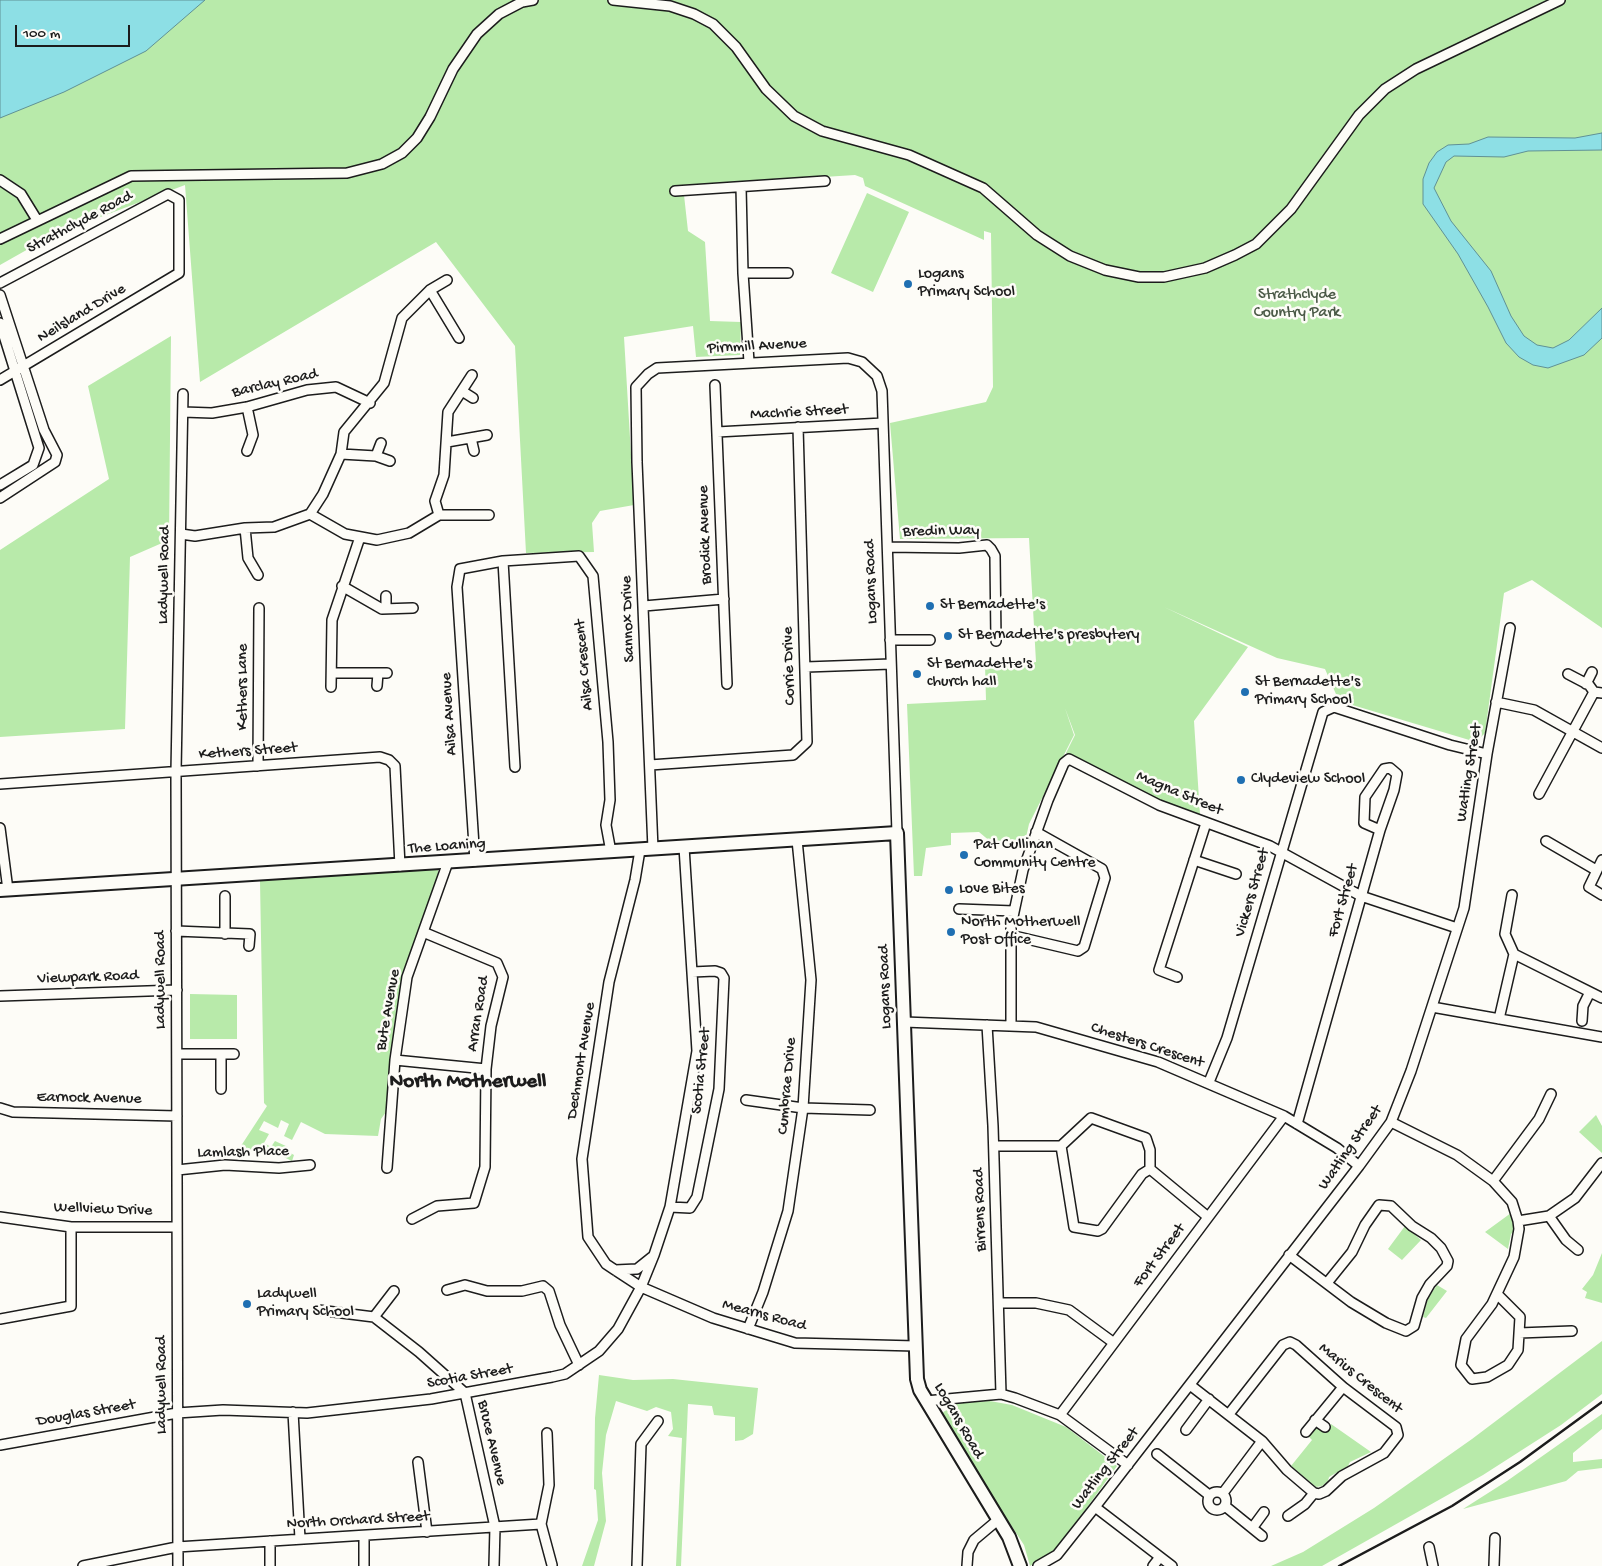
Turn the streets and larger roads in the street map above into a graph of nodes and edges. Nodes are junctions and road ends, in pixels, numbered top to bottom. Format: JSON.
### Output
{"nodes":[{"id":1,"x":533,"y":0,"type":"edge"},
{"id":2,"x":613,"y":0,"type":"edge"},
{"id":3,"x":1560,"y":0,"type":"edge"},
{"id":4,"x":820,"y":179,"type":"dead end"},
{"id":5,"x":0,"y":180,"type":"edge"},
{"id":6,"x":741,"y":187,"type":"junction"},
{"id":7,"x":675,"y":191,"type":"dead end"},
{"id":8,"x":37,"y":220,"type":"junction"},
{"id":9,"x":0,"y":239,"type":"edge"},
{"id":10,"x":179,"y":273,"type":"joint"},
{"id":11,"x":743,"y":273,"type":"junction"},
{"id":12,"x":788,"y":273,"type":"dead end"},
{"id":13,"x":447,"y":280,"type":"dead end"},
{"id":14,"x":0,"y":283,"type":"edge"},
{"id":15,"x":430,"y":290,"type":"junction"},
{"id":16,"x":0,"y":295,"type":"edge"},
{"id":17,"x":0,"y":323,"type":"edge"},
{"id":18,"x":459,"y":338,"type":"dead end"},
{"id":19,"x":749,"y":362,"type":"junction"},
{"id":20,"x":24,"y":366,"type":"junction"},
{"id":21,"x":14,"y":371,"type":"junction"},
{"id":22,"x":472,"y":375,"type":"dead end"},
{"id":23,"x":0,"y":380,"type":"edge"},
{"id":24,"x":878,"y":380,"type":"joint"},
{"id":25,"x":715,"y":386,"type":"dead end"},
{"id":26,"x":636,"y":387,"type":"joint"},
{"id":27,"x":462,"y":391,"type":"junction"},
{"id":28,"x":183,"y":394,"type":"dead end"},
{"id":29,"x":473,"y":398,"type":"dead end"},
{"id":30,"x":370,"y":403,"type":"junction"},
{"id":31,"x":247,"y":407,"type":"junction"},
{"id":32,"x":183,"y":412,"type":"junction"},
{"id":33,"x":883,"y":423,"type":"junction"},
{"id":34,"x":798,"y":427,"type":"junction"},
{"id":35,"x":717,"y":432,"type":"junction"},
{"id":36,"x":487,"y":435,"type":"dead end"},
{"id":37,"x":471,"y":438,"type":"junction"},
{"id":38,"x":447,"y":442,"type":"junction"},
{"id":39,"x":381,"y":443,"type":"dead end"},
{"id":40,"x":52,"y":446,"type":"junction"},
{"id":41,"x":247,"y":451,"type":"dead end"},
{"id":42,"x":474,"y":451,"type":"dead end"},
{"id":43,"x":38,"y":453,"type":"junction"},
{"id":44,"x":341,"y":454,"type":"junction"},
{"id":45,"x":376,"y":456,"type":"junction"},
{"id":46,"x":390,"y":461,"type":"dead end"},
{"id":47,"x":0,"y":485,"type":"edge"},
{"id":48,"x":0,"y":498,"type":"edge"},
{"id":49,"x":310,"y":514,"type":"junction"},
{"id":50,"x":439,"y":514,"type":"junction"},
{"id":51,"x":489,"y":515,"type":"dead end"},
{"id":52,"x":246,"y":528,"type":"junction"},
{"id":53,"x":181,"y":534,"type":"junction"},
{"id":54,"x":360,"y":537,"type":"junction"},
{"id":55,"x":888,"y":547,"type":"junction"},
{"id":56,"x":504,"y":561,"type":"junction"},
{"id":57,"x":464,"y":566,"type":"joint"},
{"id":58,"x":258,"y":575,"type":"dead end"},
{"id":59,"x":342,"y":586,"type":"junction"},
{"id":60,"x":386,"y":596,"type":"dead end"},
{"id":61,"x":724,"y":599,"type":"junction"},
{"id":62,"x":644,"y":606,"type":"junction"},
{"id":63,"x":259,"y":608,"type":"dead end"},
{"id":64,"x":386,"y":608,"type":"junction"},
{"id":65,"x":413,"y":608,"type":"dead end"},
{"id":66,"x":1510,"y":628,"type":"dead end"},
{"id":67,"x":890,"y":640,"type":"junction"},
{"id":68,"x":930,"y":640,"type":"dead end"},
{"id":69,"x":996,"y":641,"type":"dead end"},
{"id":70,"x":891,"y":664,"type":"junction"},
{"id":71,"x":806,"y":667,"type":"junction"},
{"id":72,"x":332,"y":672,"type":"junction"},
{"id":73,"x":1592,"y":672,"type":"dead end"},
{"id":74,"x":378,"y":673,"type":"junction"},
{"id":75,"x":388,"y":673,"type":"dead end"},
{"id":76,"x":1568,"y":674,"type":"dead end"},
{"id":77,"x":727,"y":684,"type":"dead end"},
{"id":78,"x":1586,"y":684,"type":"junction"},
{"id":79,"x":377,"y":686,"type":"dead end"},
{"id":80,"x":331,"y":687,"type":"dead end"},
{"id":81,"x":1598,"y":693,"type":"edge"},
{"id":82,"x":1496,"y":702,"type":"junction"},
{"id":83,"x":1573,"y":732,"type":"junction"},
{"id":84,"x":1602,"y":748,"type":"edge"},
{"id":85,"x":1487,"y":754,"type":"junction"},
{"id":86,"x":650,"y":765,"type":"junction"},
{"id":87,"x":258,"y":766,"type":"junction"},
{"id":88,"x":515,"y":767,"type":"dead end"},
{"id":89,"x":176,"y":772,"type":"junction"},
{"id":90,"x":0,"y":784,"type":"edge"},
{"id":91,"x":1539,"y":794,"type":"dead end"},
{"id":92,"x":1206,"y":823,"type":"junction"},
{"id":93,"x":0,"y":828,"type":"edge"},
{"id":94,"x":1380,"y":830,"type":"junction"},
{"id":95,"x":1036,"y":832,"type":"junction"},
{"id":96,"x":897,"y":833,"type":"junction"},
{"id":97,"x":797,"y":840,"type":"junction"},
{"id":98,"x":1546,"y":841,"type":"dead end"},
{"id":99,"x":684,"y":847,"type":"junction"},
{"id":100,"x":647,"y":850,"type":"junction"},
{"id":101,"x":611,"y":852,"type":"junction"},
{"id":102,"x":1280,"y":852,"type":"junction"},
{"id":103,"x":1194,"y":860,"type":"junction"},
{"id":104,"x":1602,"y":860,"type":"edge"},
{"id":105,"x":475,"y":861,"type":"junction"},
{"id":106,"x":448,"y":862,"type":"junction"},
{"id":107,"x":400,"y":866,"type":"junction"},
{"id":108,"x":1596,"y":870,"type":"junction"},
{"id":109,"x":1236,"y":874,"type":"dead end"},
{"id":110,"x":176,"y":879,"type":"junction"},
{"id":111,"x":4,"y":890,"type":"edge"},
{"id":112,"x":1512,"y":895,"type":"dead end"},
{"id":113,"x":1602,"y":895,"type":"edge"},
{"id":114,"x":225,"y":896,"type":"dead end"},
{"id":115,"x":1361,"y":896,"type":"junction"},
{"id":116,"x":959,"y":909,"type":"dead end"},
{"id":117,"x":1014,"y":911,"type":"junction"},
{"id":118,"x":1457,"y":928,"type":"junction"},
{"id":119,"x":176,"y":931,"type":"junction"},
{"id":120,"x":423,"y":932,"type":"junction"},
{"id":121,"x":225,"y":934,"type":"junction"},
{"id":122,"x":1010,"y":935,"type":"junction"},
{"id":123,"x":249,"y":946,"type":"dead end"},
{"id":124,"x":1514,"y":954,"type":"junction"},
{"id":125,"x":692,"y":972,"type":"junction"},
{"id":126,"x":1177,"y":977,"type":"dead end"},
{"id":127,"x":177,"y":990,"type":"junction"},
{"id":128,"x":1590,"y":992,"type":"junction"},
{"id":129,"x":0,"y":996,"type":"edge"},
{"id":130,"x":1602,"y":998,"type":"edge"},
{"id":131,"x":1432,"y":1007,"type":"junction"},
{"id":132,"x":1499,"y":1019,"type":"junction"},
{"id":133,"x":1582,"y":1021,"type":"dead end"},
{"id":134,"x":904,"y":1022,"type":"junction"},
{"id":135,"x":987,"y":1025,"type":"junction"},
{"id":136,"x":1011,"y":1026,"type":"junction"},
{"id":137,"x":1602,"y":1037,"type":"edge"},
{"id":138,"x":177,"y":1054,"type":"junction"},
{"id":139,"x":221,"y":1054,"type":"junction"},
{"id":140,"x":234,"y":1054,"type":"dead end"},
{"id":141,"x":395,"y":1060,"type":"junction"},
{"id":142,"x":486,"y":1070,"type":"junction"},
{"id":143,"x":1209,"y":1082,"type":"junction"},
{"id":144,"x":221,"y":1089,"type":"dead end"},
{"id":145,"x":1551,"y":1094,"type":"dead end"},
{"id":146,"x":746,"y":1100,"type":"dead end"},
{"id":147,"x":0,"y":1108,"type":"edge"},
{"id":148,"x":804,"y":1108,"type":"junction"},
{"id":149,"x":870,"y":1110,"type":"dead end"},
{"id":150,"x":177,"y":1116,"type":"junction"},
{"id":151,"x":1284,"y":1116,"type":"junction"},
{"id":152,"x":1391,"y":1122,"type":"junction"},
{"id":153,"x":1297,"y":1124,"type":"junction"},
{"id":154,"x":994,"y":1146,"type":"junction"},
{"id":155,"x":1061,"y":1146,"type":"junction"},
{"id":156,"x":1602,"y":1164,"type":"edge"},
{"id":157,"x":310,"y":1165,"type":"dead end"},
{"id":158,"x":1359,"y":1166,"type":"junction"},
{"id":159,"x":387,"y":1168,"type":"dead end"},
{"id":160,"x":1150,"y":1169,"type":"junction"},
{"id":161,"x":177,"y":1170,"type":"junction"},
{"id":162,"x":1493,"y":1181,"type":"junction"},
{"id":163,"x":670,"y":1207,"type":"junction"},
{"id":164,"x":1549,"y":1216,"type":"junction"},
{"id":165,"x":0,"y":1217,"type":"edge"},
{"id":166,"x":1208,"y":1217,"type":"junction"},
{"id":167,"x":412,"y":1219,"type":"dead end"},
{"id":168,"x":1518,"y":1221,"type":"junction"},
{"id":169,"x":71,"y":1227,"type":"junction"},
{"id":170,"x":176,"y":1227,"type":"junction"},
{"id":171,"x":1578,"y":1250,"type":"dead end"},
{"id":172,"x":654,"y":1255,"type":"junction"},
{"id":173,"x":1289,"y":1255,"type":"junction"},
{"id":174,"x":615,"y":1270,"type":"junction"},
{"id":175,"x":1327,"y":1283,"type":"junction"},
{"id":176,"x":641,"y":1287,"type":"junction"},
{"id":177,"x":447,"y":1290,"type":"dead end"},
{"id":178,"x":394,"y":1291,"type":"dead end"},
{"id":179,"x":1497,"y":1294,"type":"junction"},
{"id":180,"x":999,"y":1303,"type":"junction"},
{"id":181,"x":318,"y":1310,"type":"dead end"},
{"id":182,"x":374,"y":1317,"type":"junction"},
{"id":183,"x":0,"y":1319,"type":"edge"},
{"id":184,"x":748,"y":1329,"type":"junction"},
{"id":185,"x":1572,"y":1330,"type":"dead end"},
{"id":186,"x":1519,"y":1333,"type":"junction"},
{"id":187,"x":1114,"y":1343,"type":"junction"},
{"id":188,"x":916,"y":1346,"type":"junction"},
{"id":189,"x":579,"y":1365,"type":"junction"},
{"id":190,"x":1190,"y":1384,"type":"junction"},
{"id":191,"x":1343,"y":1387,"type":"junction"},
{"id":192,"x":465,"y":1394,"type":"junction"},
{"id":193,"x":1002,"y":1394,"type":"junction"},
{"id":194,"x":1209,"y":1399,"type":"junction"},
{"id":195,"x":926,"y":1401,"type":"junction"},
{"id":196,"x":293,"y":1412,"type":"junction"},
{"id":197,"x":178,"y":1413,"type":"junction"},
{"id":198,"x":1229,"y":1414,"type":"junction"},
{"id":199,"x":1060,"y":1415,"type":"junction"},
{"id":200,"x":1315,"y":1420,"type":"junction"},
{"id":201,"x":658,"y":1422,"type":"dead end"},
{"id":202,"x":1325,"y":1427,"type":"dead end"},
{"id":203,"x":1186,"y":1430,"type":"dead end"},
{"id":204,"x":1306,"y":1432,"type":"dead end"},
{"id":205,"x":546,"y":1433,"type":"dead end"},
{"id":206,"x":1262,"y":1441,"type":"junction"},
{"id":207,"x":0,"y":1445,"type":"edge"},
{"id":208,"x":1157,"y":1454,"type":"dead end"},
{"id":209,"x":418,"y":1462,"type":"dead end"},
{"id":210,"x":1128,"y":1466,"type":"junction"},
{"id":211,"x":1223,"y":1493,"type":"junction"},
{"id":212,"x":1314,"y":1493,"type":"junction"},
{"id":213,"x":1209,"y":1495,"type":"junction"},
{"id":214,"x":1225,"y":1506,"type":"junction"},
{"id":215,"x":1095,"y":1508,"type":"junction"},
{"id":216,"x":1264,"y":1512,"type":"dead end"},
{"id":217,"x":1288,"y":1516,"type":"dead end"},
{"id":218,"x":999,"y":1518,"type":"junction"},
{"id":219,"x":541,"y":1524,"type":"junction"},
{"id":220,"x":495,"y":1527,"type":"junction"},
{"id":221,"x":1253,"y":1527,"type":"junction"},
{"id":222,"x":427,"y":1532,"type":"junction"},
{"id":223,"x":364,"y":1536,"type":"junction"},
{"id":224,"x":1262,"y":1536,"type":"dead end"},
{"id":225,"x":1494,"y":1538,"type":"dead end"},
{"id":226,"x":300,"y":1539,"type":"junction"},
{"id":227,"x":270,"y":1541,"type":"junction"},
{"id":228,"x":177,"y":1547,"type":"junction"},
{"id":229,"x":1429,"y":1547,"type":"dead end"},
{"id":230,"x":1160,"y":1557,"type":"junction"},
{"id":231,"x":552,"y":1565,"type":"edge"},
{"id":232,"x":83,"y":1566,"type":"edge"},
{"id":233,"x":178,"y":1566,"type":"edge"},
{"id":234,"x":270,"y":1566,"type":"edge"},
{"id":235,"x":364,"y":1566,"type":"edge"},
{"id":236,"x":494,"y":1566,"type":"edge"},
{"id":237,"x":637,"y":1566,"type":"edge"},
{"id":238,"x":967,"y":1566,"type":"edge"},
{"id":239,"x":1020,"y":1566,"type":"edge"},
{"id":240,"x":1038,"y":1566,"type":"edge"},
{"id":241,"x":1153,"y":1566,"type":"edge"},
{"id":242,"x":1172,"y":1566,"type":"edge"},
{"id":243,"x":1432,"y":1566,"type":"edge"},
{"id":244,"x":1494,"y":1566,"type":"edge"}],
"edges":[{"from":1,"to":8,"type":"street"},
{"from":2,"to":3,"type":"street"},
{"from":4,"to":6,"type":"street"},
{"from":5,"to":8,"type":"street"},
{"from":6,"to":7,"type":"street"},
{"from":6,"to":11,"type":"street"},
{"from":8,"to":9,"type":"street"},
{"from":10,"to":14,"type":"street","name":"Strathclyde Road"},
{"from":10,"to":20,"type":"street","name":"Neilsland Drive"},
{"from":11,"to":12,"type":"street"},
{"from":11,"to":19,"type":"street"},
{"from":13,"to":15,"type":"street"},
{"from":15,"to":18,"type":"street"},
{"from":15,"to":30,"type":"street"},
{"from":16,"to":20,"type":"street"},
{"from":17,"to":21,"type":"street"},
{"from":19,"to":24,"type":"street","name":"Pirnmill Avenue"},
{"from":19,"to":26,"type":"street","name":"Pirnmill Avenue"},
{"from":20,"to":21,"type":"street","name":"Neilsland Drive"},
{"from":20,"to":40,"type":"street"},
{"from":21,"to":23,"type":"street","name":"Neilsland Drive"},
{"from":21,"to":43,"type":"street"},
{"from":22,"to":27,"type":"street"},
{"from":24,"to":33,"type":"street","name":"Logans Road"},
{"from":25,"to":35,"type":"street","name":"Brodick Avenue"},
{"from":26,"to":62,"type":"street","name":"Sannox Drive"},
{"from":27,"to":29,"type":"street"},
{"from":27,"to":38,"type":"street"},
{"from":28,"to":32,"type":"street","name":"Ladywell Road"},
{"from":30,"to":31,"type":"street","name":"Barclay Road"},
{"from":30,"to":44,"type":"street"},
{"from":31,"to":32,"type":"street","name":"Barclay Road"},
{"from":31,"to":41,"type":"street"},
{"from":32,"to":53,"type":"street","name":"Ladywell Road"},
{"from":33,"to":34,"type":"street","name":"Machrie Street"},
{"from":33,"to":55,"type":"street","name":"Logans Road"},
{"from":34,"to":35,"type":"street","name":"Machrie Street"},
{"from":34,"to":71,"type":"street","name":"Corrie Drive"},
{"from":35,"to":61,"type":"street","name":"Brodick Avenue"},
{"from":36,"to":37,"type":"street"},
{"from":37,"to":38,"type":"street"},
{"from":37,"to":42,"type":"street"},
{"from":38,"to":50,"type":"street"},
{"from":39,"to":45,"type":"street"},
{"from":40,"to":43,"type":"street"},
{"from":40,"to":48,"type":"street"},
{"from":43,"to":47,"type":"street"},
{"from":44,"to":45,"type":"street"},
{"from":44,"to":49,"type":"street"},
{"from":45,"to":46,"type":"street"},
{"from":49,"to":52,"type":"street"},
{"from":49,"to":54,"type":"street"},
{"from":50,"to":51,"type":"street"},
{"from":50,"to":54,"type":"street"},
{"from":52,"to":53,"type":"street"},
{"from":52,"to":58,"type":"street"},
{"from":53,"to":89,"type":"street","name":"Ladywell Road"},
{"from":54,"to":59,"type":"street"},
{"from":55,"to":67,"type":"street","name":"Logans Road"},
{"from":55,"to":69,"type":"street","name":"Bredin Way"},
{"from":56,"to":57,"type":"street","name":"Ailsa Crescent"},
{"from":56,"to":88,"type":"street"},
{"from":56,"to":101,"type":"street","name":"Ailsa Crescent"},
{"from":57,"to":105,"type":"street","name":"Ailsa Avenue"},
{"from":59,"to":64,"type":"street"},
{"from":59,"to":72,"type":"street"},
{"from":60,"to":64,"type":"street"},
{"from":61,"to":62,"type":"street"},
{"from":61,"to":77,"type":"street","name":"Brodick Avenue"},
{"from":62,"to":86,"type":"street","name":"Sannox Drive"},
{"from":63,"to":87,"type":"street","name":"Kethers Lane"},
{"from":64,"to":65,"type":"street"},
{"from":66,"to":82,"type":"street","name":"Watling Street"},
{"from":67,"to":68,"type":"street"},
{"from":67,"to":70,"type":"street","name":"Logans Road"},
{"from":70,"to":71,"type":"street"},
{"from":70,"to":96,"type":"street","name":"Logans Road"},
{"from":71,"to":86,"type":"street","name":"Corrie Drive"},
{"from":72,"to":74,"type":"street"},
{"from":72,"to":80,"type":"street"},
{"from":73,"to":78,"type":"street"},
{"from":74,"to":75,"type":"street"},
{"from":74,"to":79,"type":"street"},
{"from":76,"to":78,"type":"street"},
{"from":78,"to":81,"type":"street"},
{"from":81,"to":83,"type":"street"},
{"from":82,"to":83,"type":"street"},
{"from":82,"to":85,"type":"street","name":"Watling Street"},
{"from":83,"to":84,"type":"street"},
{"from":83,"to":91,"type":"street"},
{"from":85,"to":102,"type":"street","name":"Vickers Street"},
{"from":85,"to":118,"type":"street","name":"Watling Street"},
{"from":86,"to":100,"type":"street","name":"Sannox Drive"},
{"from":87,"to":89,"type":"street","name":"Kethers Street"},
{"from":87,"to":107,"type":"street","name":"Kethers Street"},
{"from":89,"to":90,"type":"street","name":"Kethers Street"},
{"from":89,"to":110,"type":"street","name":"Ladywell Road"},
{"from":92,"to":95,"type":"street","name":"Magna Street"},
{"from":92,"to":102,"type":"street","name":"Magna Street"},
{"from":92,"to":103,"type":"street"},
{"from":93,"to":111,"type":"street"},
{"from":94,"to":94,"type":"street","name":"Fort Street"},
{"from":94,"to":115,"type":"street","name":"Fort Street"},
{"from":95,"to":117,"type":"street"},
{"from":95,"to":122,"type":"street"},
{"from":96,"to":97,"type":"street","name":"The Loaning"},
{"from":96,"to":134,"type":"street","name":"Logans Road"},
{"from":97,"to":99,"type":"street","name":"The Loaning"},
{"from":97,"to":148,"type":"street","name":"Cumbrae Drive"},
{"from":98,"to":108,"type":"street"},
{"from":99,"to":100,"type":"street","name":"The Loaning"},
{"from":99,"to":125,"type":"street","name":"Scotia Street"},
{"from":100,"to":101,"type":"street","name":"The Loaning"},
{"from":100,"to":174,"type":"street","name":"Dechmont Avenue"},
{"from":101,"to":105,"type":"street","name":"The Loaning"},
{"from":102,"to":115,"type":"street","name":"Magna Street"},
{"from":102,"to":143,"type":"street","name":"Vickers Street"},
{"from":103,"to":109,"type":"street"},
{"from":103,"to":126,"type":"street"},
{"from":104,"to":108,"type":"street"},
{"from":105,"to":106,"type":"street","name":"The Loaning"},
{"from":106,"to":107,"type":"street","name":"The Loaning"},
{"from":106,"to":120,"type":"street","name":"Bute Avenue"},
{"from":107,"to":110,"type":"street","name":"The Loaning"},
{"from":108,"to":113,"type":"street"},
{"from":110,"to":111,"type":"street","name":"The Loaning"},
{"from":110,"to":119,"type":"street","name":"Ladywell Road"},
{"from":112,"to":124,"type":"street"},
{"from":114,"to":121,"type":"street"},
{"from":115,"to":118,"type":"street","name":"Magna Street"},
{"from":115,"to":153,"type":"street","name":"Fort Street"},
{"from":116,"to":117,"type":"street"},
{"from":117,"to":122,"type":"street"},
{"from":118,"to":131,"type":"street","name":"Watling Street"},
{"from":119,"to":121,"type":"street"},
{"from":119,"to":127,"type":"street","name":"Ladywell Road"},
{"from":120,"to":141,"type":"street","name":"Bute Avenue"},
{"from":120,"to":142,"type":"street","name":"Arran Road"},
{"from":121,"to":123,"type":"street"},
{"from":122,"to":136,"type":"street"},
{"from":124,"to":128,"type":"street"},
{"from":124,"to":132,"type":"street"},
{"from":125,"to":163,"type":"street","name":"Scotia Street"},
{"from":125,"to":163,"type":"street","name":"Scotia Street"},
{"from":127,"to":129,"type":"street","name":"Viewpark Road"},
{"from":127,"to":138,"type":"street","name":"Ladywell Road"},
{"from":128,"to":130,"type":"street"},
{"from":128,"to":133,"type":"street"},
{"from":131,"to":132,"type":"street"},
{"from":131,"to":152,"type":"street","name":"Watling Street"},
{"from":132,"to":137,"type":"street"},
{"from":134,"to":135,"type":"street","name":"Chesters Crescent"},
{"from":134,"to":188,"type":"street","name":"Logans Road"},
{"from":135,"to":136,"type":"street","name":"Chesters Crescent"},
{"from":135,"to":154,"type":"street","name":"Birrens Road"},
{"from":136,"to":143,"type":"street","name":"Chesters Crescent"},
{"from":138,"to":139,"type":"street"},
{"from":138,"to":150,"type":"street","name":"Ladywell Road"},
{"from":139,"to":140,"type":"street"},
{"from":139,"to":144,"type":"street"},
{"from":141,"to":142,"type":"street"},
{"from":141,"to":159,"type":"street","name":"Bute Avenue"},
{"from":142,"to":167,"type":"street","name":"Arran Road"},
{"from":143,"to":151,"type":"street","name":"Chesters Crescent"},
{"from":145,"to":162,"type":"street"},
{"from":146,"to":148,"type":"street"},
{"from":147,"to":150,"type":"street","name":"Earnock Avenue"},
{"from":148,"to":149,"type":"street"},
{"from":148,"to":184,"type":"street","name":"Cumbrae Drive"},
{"from":150,"to":161,"type":"street","name":"Ladywell Road"},
{"from":151,"to":153,"type":"street","name":"Chesters Crescent"},
{"from":151,"to":166,"type":"street","name":"Fort Street"},
{"from":152,"to":158,"type":"street","name":"Watling Street"},
{"from":152,"to":162,"type":"street"},
{"from":153,"to":158,"type":"street","name":"Chesters Crescent"},
{"from":154,"to":155,"type":"street"},
{"from":154,"to":180,"type":"street","name":"Birrens Road"},
{"from":155,"to":160,"type":"street"},
{"from":155,"to":160,"type":"street"},
{"from":156,"to":164,"type":"street"},
{"from":157,"to":161,"type":"street","name":"Lamlash Place"},
{"from":158,"to":173,"type":"street","name":"Watling Street"},
{"from":160,"to":166,"type":"street"},
{"from":161,"to":170,"type":"street","name":"Ladywell Road"},
{"from":162,"to":168,"type":"street"},
{"from":163,"to":172,"type":"street","name":"Scotia Street"},
{"from":164,"to":168,"type":"street"},
{"from":164,"to":171,"type":"street"},
{"from":165,"to":169,"type":"street","name":"Wellview Drive"},
{"from":166,"to":187,"type":"street","name":"Fort Street"},
{"from":168,"to":179,"type":"street"},
{"from":169,"to":170,"type":"street","name":"Wellview Drive"},
{"from":169,"to":183,"type":"street"},
{"from":170,"to":197,"type":"street","name":"Ladywell Road"},
{"from":172,"to":174,"type":"street"},
{"from":172,"to":176,"type":"street","name":"Scotia Street"},
{"from":173,"to":175,"type":"street"},
{"from":173,"to":190,"type":"street","name":"Watling Street"},
{"from":174,"to":176,"type":"street","name":"Dechmont Avenue"},
{"from":175,"to":175,"type":"street"},
{"from":176,"to":184,"type":"street","name":"Mearns Road"},
{"from":176,"to":189,"type":"street","name":"Scotia Street"},
{"from":177,"to":189,"type":"street"},
{"from":178,"to":182,"type":"street"},
{"from":179,"to":186,"type":"street"},
{"from":179,"to":186,"type":"street"},
{"from":180,"to":187,"type":"street"},
{"from":180,"to":193,"type":"street","name":"Birrens Road"},
{"from":181,"to":182,"type":"street"},
{"from":182,"to":192,"type":"street","name":"Bruce Avenue"},
{"from":184,"to":188,"type":"street","name":"Mearns Road"},
{"from":185,"to":186,"type":"street"},
{"from":187,"to":199,"type":"street","name":"Fort Street"},
{"from":188,"to":195,"type":"street","name":"Logans Road"},
{"from":189,"to":192,"type":"street","name":"Scotia Street"},
{"from":190,"to":194,"type":"street"},
{"from":190,"to":210,"type":"street","name":"Watling Street"},
{"from":191,"to":198,"type":"street","name":"Marius Crescent"},
{"from":191,"to":200,"type":"street"},
{"from":191,"to":212,"type":"street","name":"Marius Crescent"},
{"from":192,"to":196,"type":"street","name":"Scotia Street"},
{"from":192,"to":220,"type":"street","name":"Bruce Avenue"},
{"from":193,"to":195,"type":"street"},
{"from":193,"to":199,"type":"street"},
{"from":194,"to":198,"type":"street"},
{"from":194,"to":203,"type":"street"},
{"from":195,"to":218,"type":"street","name":"Logans Road"},
{"from":196,"to":197,"type":"street","name":"Scotia Street"},
{"from":196,"to":226,"type":"street"},
{"from":197,"to":207,"type":"street","name":"Douglas Street"},
{"from":197,"to":228,"type":"street","name":"Ladywell Road"},
{"from":198,"to":206,"type":"street"},
{"from":199,"to":210,"type":"street"},
{"from":200,"to":202,"type":"street"},
{"from":200,"to":204,"type":"street"},
{"from":201,"to":237,"type":"street"},
{"from":205,"to":219,"type":"street"},
{"from":206,"to":211,"type":"street"},
{"from":206,"to":212,"type":"street"},
{"from":208,"to":213,"type":"street"},
{"from":209,"to":222,"type":"street"},
{"from":210,"to":215,"type":"street","name":"Watling Street"},
{"from":211,"to":213,"type":"street"},
{"from":211,"to":214,"type":"street"},
{"from":212,"to":217,"type":"street","name":"Marius Crescent"},
{"from":213,"to":214,"type":"street"},
{"from":214,"to":221,"type":"street"},
{"from":215,"to":230,"type":"street"},
{"from":215,"to":240,"type":"street","name":"Watling Street"},
{"from":216,"to":221,"type":"street"},
{"from":218,"to":238,"type":"street"},
{"from":218,"to":239,"type":"street","name":"Logans Road"},
{"from":219,"to":220,"type":"street","name":"North Orchard Street"},
{"from":219,"to":231,"type":"street"},
{"from":220,"to":222,"type":"street","name":"North Orchard Street"},
{"from":220,"to":236,"type":"street","name":"Bruce Avenue"},
{"from":221,"to":224,"type":"street"},
{"from":222,"to":223,"type":"street","name":"North Orchard Street"},
{"from":223,"to":226,"type":"street","name":"North Orchard Street"},
{"from":223,"to":235,"type":"street"},
{"from":225,"to":244,"type":"street"},
{"from":226,"to":227,"type":"street","name":"North Orchard Street"},
{"from":227,"to":228,"type":"street","name":"North Orchard Street"},
{"from":227,"to":234,"type":"street"},
{"from":228,"to":232,"type":"street","name":"North Orchard Street"},
{"from":228,"to":233,"type":"street","name":"Ladywell Road"},
{"from":229,"to":243,"type":"street"},
{"from":230,"to":241,"type":"street"},
{"from":230,"to":242,"type":"street"}]}
